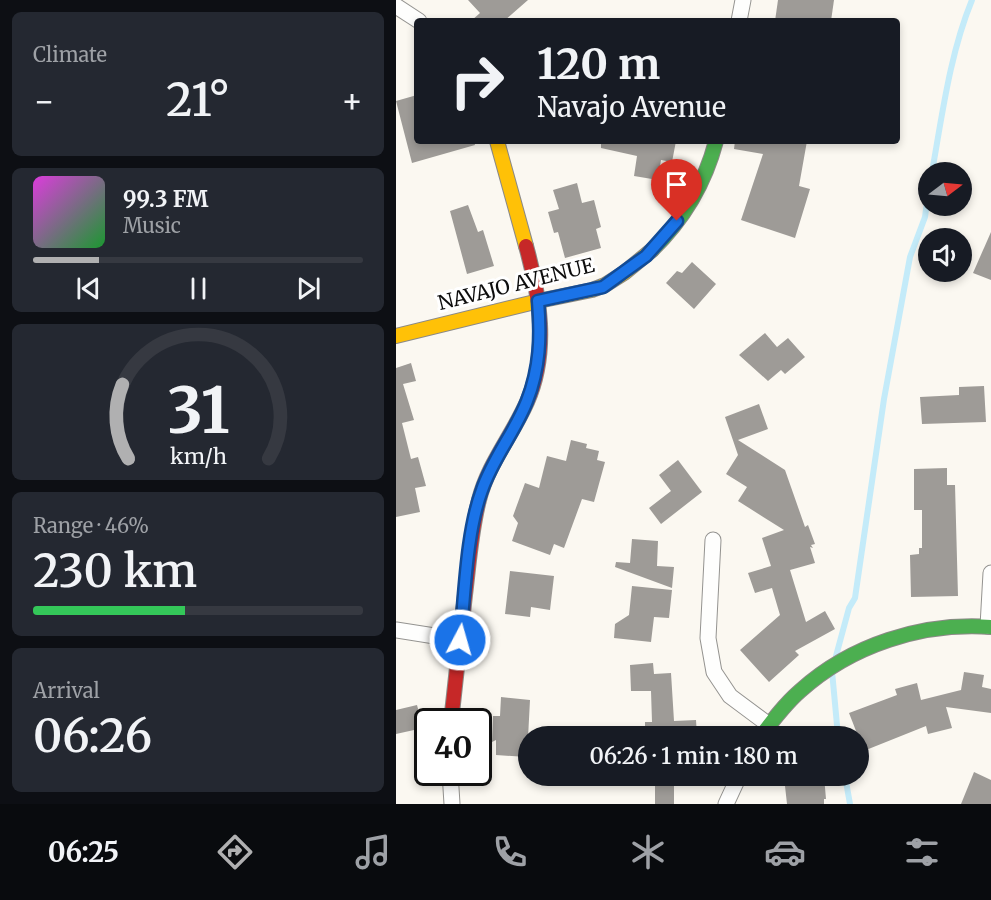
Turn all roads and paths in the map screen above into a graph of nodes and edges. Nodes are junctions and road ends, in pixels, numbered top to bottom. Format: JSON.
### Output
{"nodes":[{"id":1,"x":743,"y":0,"type":"edge"},
{"id":2,"x":396,"y":6,"type":"edge"},
{"id":3,"x":414,"y":18,"type":"edge"},
{"id":4,"x":740,"y":18,"type":"edge"},
{"id":5,"x":498,"y":144,"type":"edge"},
{"id":6,"x":715,"y":144,"type":"edge"},
{"id":7,"x":538,"y":301,"type":"junction"},
{"id":8,"x":396,"y":336,"type":"edge"},
{"id":9,"x":713,"y":540,"type":"dead end"},
{"id":10,"x":991,"y":573,"type":"edge"},
{"id":11,"x":989,"y":627,"type":"edge"},
{"id":12,"x":396,"y":630,"type":"edge"},
{"id":13,"x":460,"y":640,"type":"junction"},
{"id":14,"x":453,"y":708,"type":"edge"},
{"id":15,"x":760,"y":726,"type":"edge"},
{"id":16,"x":769,"y":726,"type":"edge"},
{"id":17,"x":451,"y":786,"type":"edge"},
{"id":18,"x":734,"y":786,"type":"edge"},
{"id":19,"x":452,"y":804,"type":"edge"},
{"id":20,"x":726,"y":804,"type":"edge"}],
"edges":[{"from":1,"to":4,"type":"street"},
{"from":2,"to":3,"type":"street"},
{"from":5,"to":7,"type":"street"},
{"from":6,"to":7,"type":"street","name":"NAVAJO AVENUE"},
{"from":7,"to":8,"type":"street","name":"NAVAJO AVENUE"},
{"from":7,"to":13,"type":"street"},
{"from":9,"to":15,"type":"street"},
{"from":10,"to":11,"type":"street"},
{"from":11,"to":16,"type":"street"},
{"from":12,"to":13,"type":"street"},
{"from":13,"to":14,"type":"street"},
{"from":17,"to":19,"type":"street"},
{"from":18,"to":20,"type":"street"}]}
